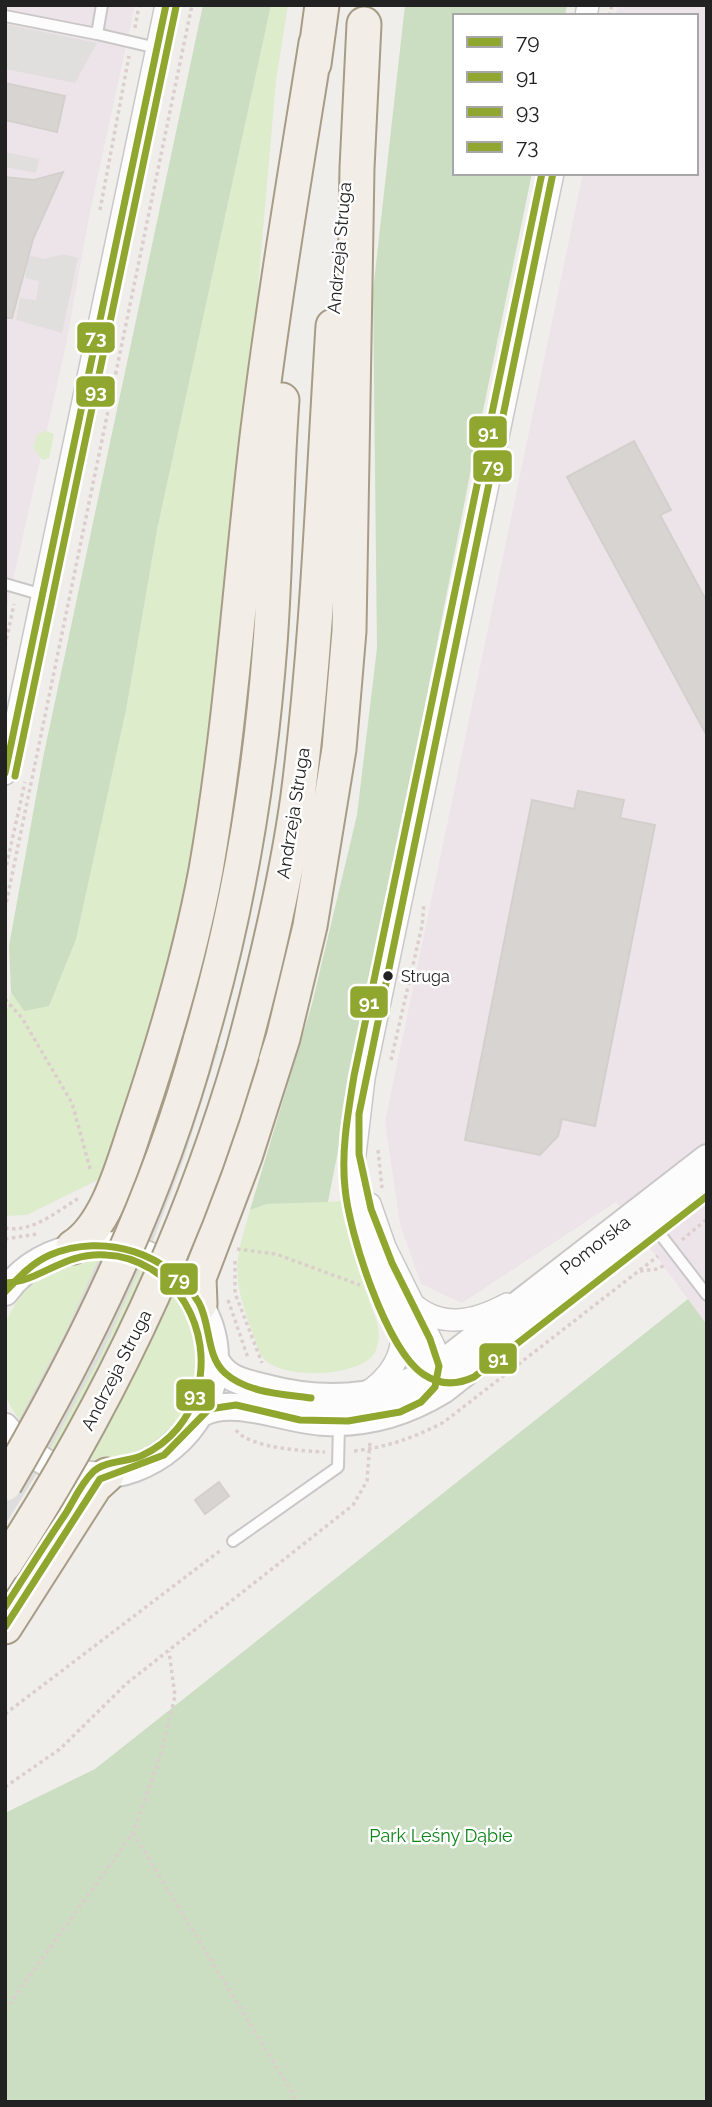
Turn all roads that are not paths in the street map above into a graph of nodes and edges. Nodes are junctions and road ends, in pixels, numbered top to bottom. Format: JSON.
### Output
{"nodes":[{"id":1,"x":102,"y":5,"type":"edge"},
{"id":2,"x":166,"y":5,"type":"edge"},
{"id":3,"x":322,"y":5,"type":"edge"},
{"id":4,"x":365,"y":14,"type":"edge"},
{"id":5,"x":5,"y":16,"type":"edge"},
{"id":6,"x":97,"y":34,"type":"junction"},
{"id":7,"x":316,"y":43,"type":"junction"},
{"id":8,"x":157,"y":48,"type":"junction"},
{"id":9,"x":553,"y":175,"type":"edge"},
{"id":10,"x":5,"y":584,"type":"edge"},
{"id":11,"x":43,"y":595,"type":"junction"},
{"id":12,"x":5,"y":774,"type":"edge"},
{"id":13,"x":358,"y":1124,"type":"junction"},
{"id":14,"x":707,"y":1158,"type":"edge"},
{"id":15,"x":707,"y":1184,"type":"edge"},
{"id":16,"x":647,"y":1217,"type":"junction"},
{"id":17,"x":73,"y":1247,"type":"junction"},
{"id":18,"x":15,"y":1272,"type":"edge"},
{"id":19,"x":549,"y":1281,"type":"junction"},
{"id":20,"x":5,"y":1292,"type":"edge"},
{"id":21,"x":707,"y":1295,"type":"edge"},
{"id":22,"x":213,"y":1301,"type":"junction"},
{"id":23,"x":410,"y":1301,"type":"junction"},
{"id":24,"x":399,"y":1320,"type":"junction"},
{"id":25,"x":214,"y":1356,"type":"junction"},
{"id":26,"x":438,"y":1369,"type":"junction"},
{"id":27,"x":468,"y":1370,"type":"junction"},
{"id":28,"x":242,"y":1395,"type":"junction"},
{"id":29,"x":358,"y":1397,"type":"junction"},
{"id":30,"x":426,"y":1400,"type":"junction"},
{"id":31,"x":200,"y":1414,"type":"junction"},
{"id":32,"x":339,"y":1422,"type":"junction"},
{"id":33,"x":5,"y":1427,"type":"edge"},
{"id":34,"x":107,"y":1475,"type":"junction"},
{"id":35,"x":5,"y":1484,"type":"edge"},
{"id":36,"x":233,"y":1541,"type":"road end"},
{"id":37,"x":5,"y":1564,"type":"edge"},
{"id":38,"x":5,"y":1627,"type":"edge"}],
"edges":[{"from":1,"to":6,"type":"lane"},
{"from":2,"to":8,"type":"street"},
{"from":3,"to":7,"type":"main road"},
{"from":4,"to":22,"type":"main road"},
{"from":4,"to":37,"type":"main road","name":"Andrzeja Struga","bridge":true},
{"from":5,"to":6,"type":"lane"},
{"from":6,"to":8,"type":"lane"},
{"from":7,"to":17,"type":"main road"},
{"from":7,"to":35,"type":"main road","bridge":true},
{"from":8,"to":11,"type":"street"},
{"from":9,"to":13,"type":"street"},
{"from":10,"to":11,"type":"lane"},
{"from":11,"to":12,"type":"street"},
{"from":13,"to":23,"type":"street"},
{"from":13,"to":24,"type":"street"},
{"from":14,"to":16,"type":"street","name":"Pomorska"},
{"from":15,"to":16,"type":"street","name":"Pomorska"},
{"from":16,"to":19,"type":"street","name":"Pomorska"},
{"from":16,"to":21,"type":"lane"},
{"from":16,"to":27,"type":"street","name":"Pomorska"},
{"from":17,"to":18,"type":"street"},
{"from":17,"to":22,"type":"street"},
{"from":18,"to":20,"type":"street"},
{"from":19,"to":23,"type":"street","name":"Pomorska"},
{"from":19,"to":26,"type":"street","name":"Pomorska"},
{"from":22,"to":25,"type":"street"},
{"from":23,"to":26,"type":"street"},
{"from":24,"to":26,"type":"street"},
{"from":24,"to":29,"type":"street"},
{"from":25,"to":28,"type":"street","name":"Pomorska"},
{"from":25,"to":31,"type":"street"},
{"from":26,"to":27,"type":"street","name":"Pomorska"},
{"from":26,"to":29,"type":"street","name":"Pomorska"},
{"from":26,"to":30,"type":"street","name":"Pomorska"},
{"from":27,"to":30,"type":"street","name":"Pomorska"},
{"from":28,"to":29,"type":"street","name":"Pomorska"},
{"from":28,"to":31,"type":"street","name":"Pomorska"},
{"from":28,"to":32,"type":"street","name":"Pomorska"},
{"from":30,"to":32,"type":"street","name":"Pomorska"},
{"from":31,"to":34,"type":"street"},
{"from":32,"to":36,"type":"lane"},
{"from":33,"to":34,"type":"street"},
{"from":34,"to":38,"type":"main road"}]}
